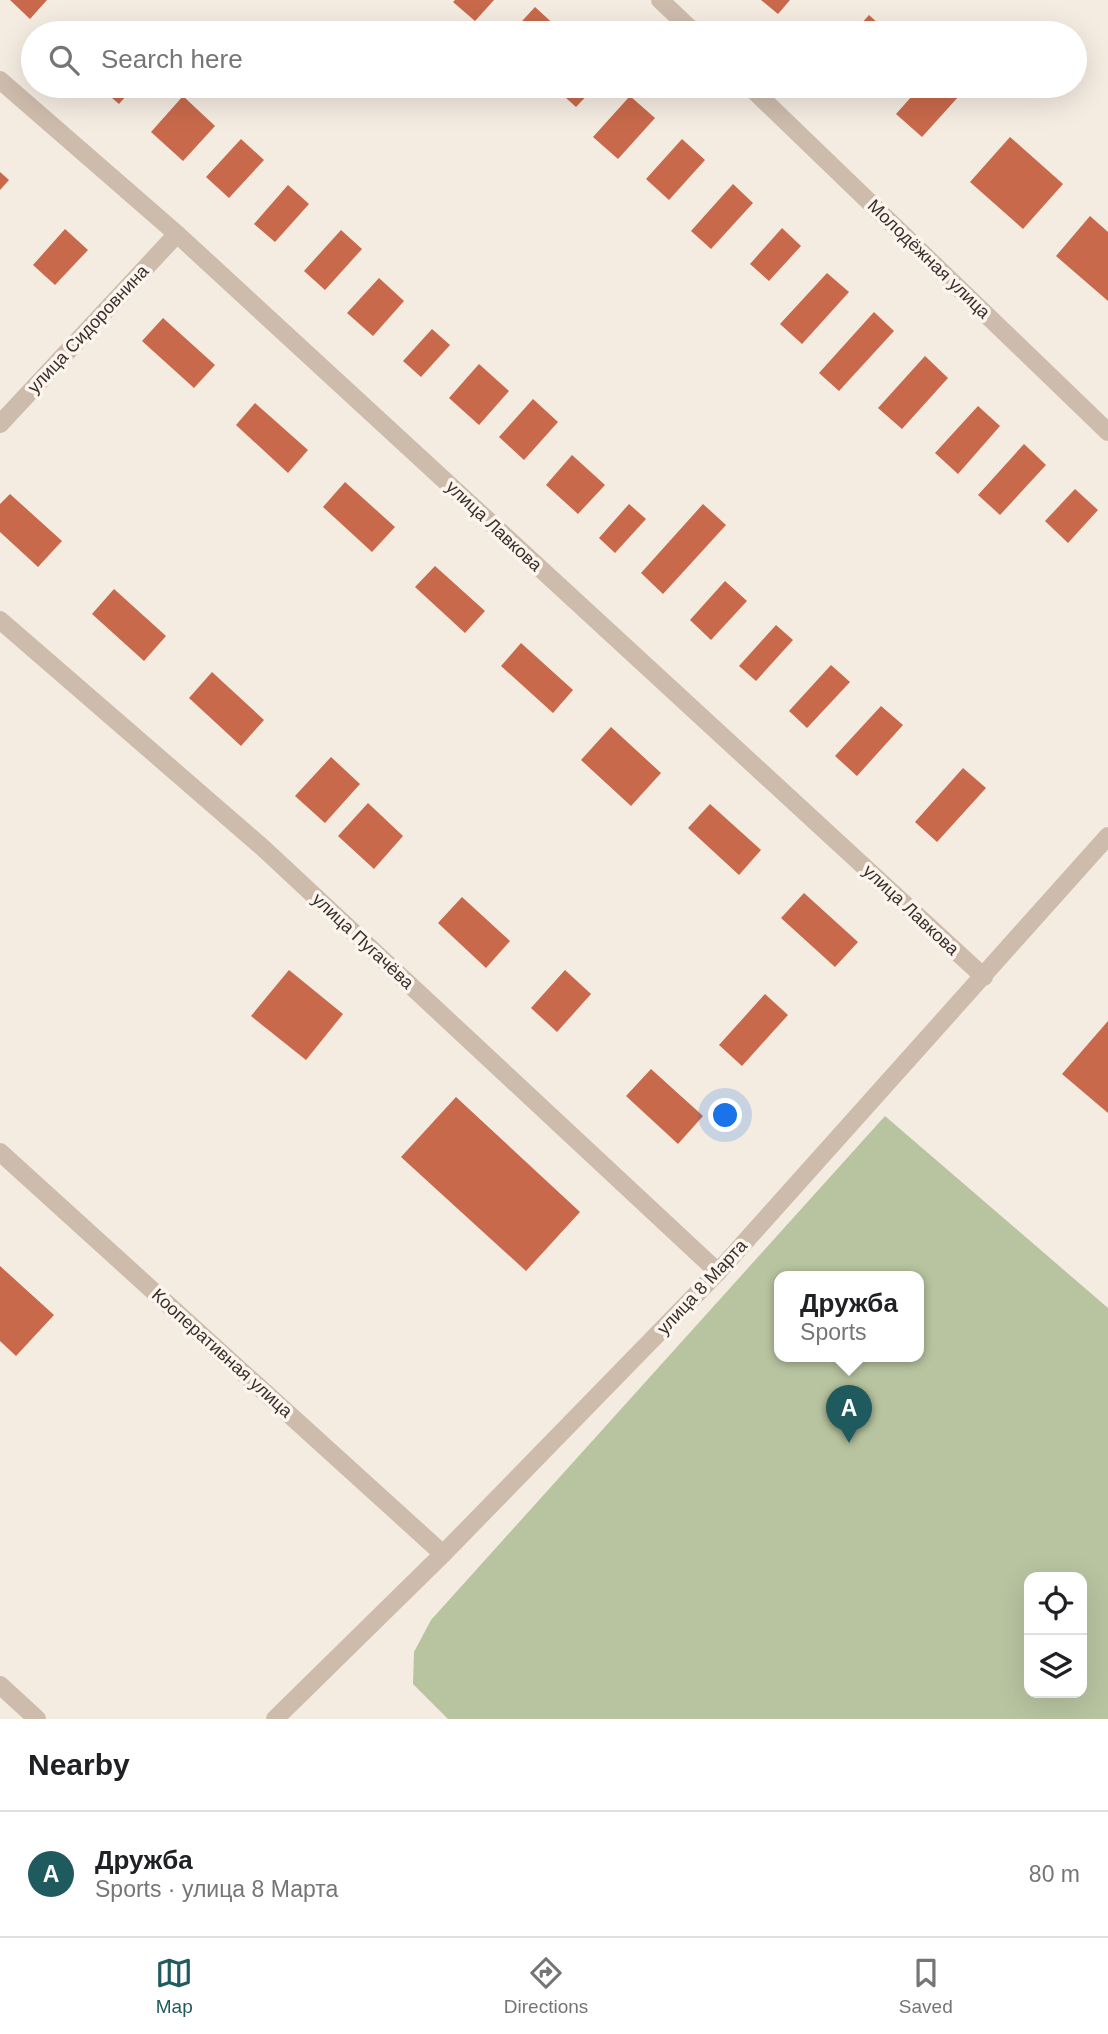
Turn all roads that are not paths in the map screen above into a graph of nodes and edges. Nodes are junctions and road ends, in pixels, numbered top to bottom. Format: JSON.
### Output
{"nodes":[{"id":1,"x":660,"y":0,"type":"edge"},
{"id":2,"x":682,"y":21,"type":"edge"},
{"id":3,"x":0,"y":80,"type":"edge"},
{"id":4,"x":761,"y":98,"type":"edge"},
{"id":5,"x":177,"y":234,"type":"junction"},
{"id":6,"x":0,"y":424,"type":"edge"},
{"id":7,"x":1108,"y":432,"type":"edge"},
{"id":8,"x":0,"y":620,"type":"edge"},
{"id":9,"x":1108,"y":836,"type":"edge"},
{"id":10,"x":984,"y":977,"type":"junction"},
{"id":11,"x":0,"y":1152,"type":"edge"},
{"id":12,"x":718,"y":1272,"type":"junction"},
{"id":13,"x":443,"y":1554,"type":"junction"},
{"id":14,"x":0,"y":1685,"type":"edge"},
{"id":15,"x":37,"y":1719,"type":"edge"},
{"id":16,"x":275,"y":1719,"type":"edge"}],
"edges":[{"from":1,"to":2,"type":"street"},
{"from":3,"to":5,"type":"street","name":"улица Лавкова"},
{"from":4,"to":7,"type":"street","name":"Молодёжная улица"},
{"from":5,"to":6,"type":"street","name":"улица Сидоровнина"},
{"from":5,"to":10,"type":"street","name":"улица Лавкова"},
{"from":8,"to":12,"type":"street","name":"улица Пугачёва"},
{"from":9,"to":10,"type":"street","name":"улица 8 Марта"},
{"from":10,"to":12,"type":"street","name":"улица 8 Марта"},
{"from":11,"to":13,"type":"street","name":"Кооперативная улица"},
{"from":12,"to":13,"type":"street","name":"улица 8 Марта"},
{"from":13,"to":16,"type":"street","name":"улица 8 Марта"},
{"from":14,"to":15,"type":"street"}]}
